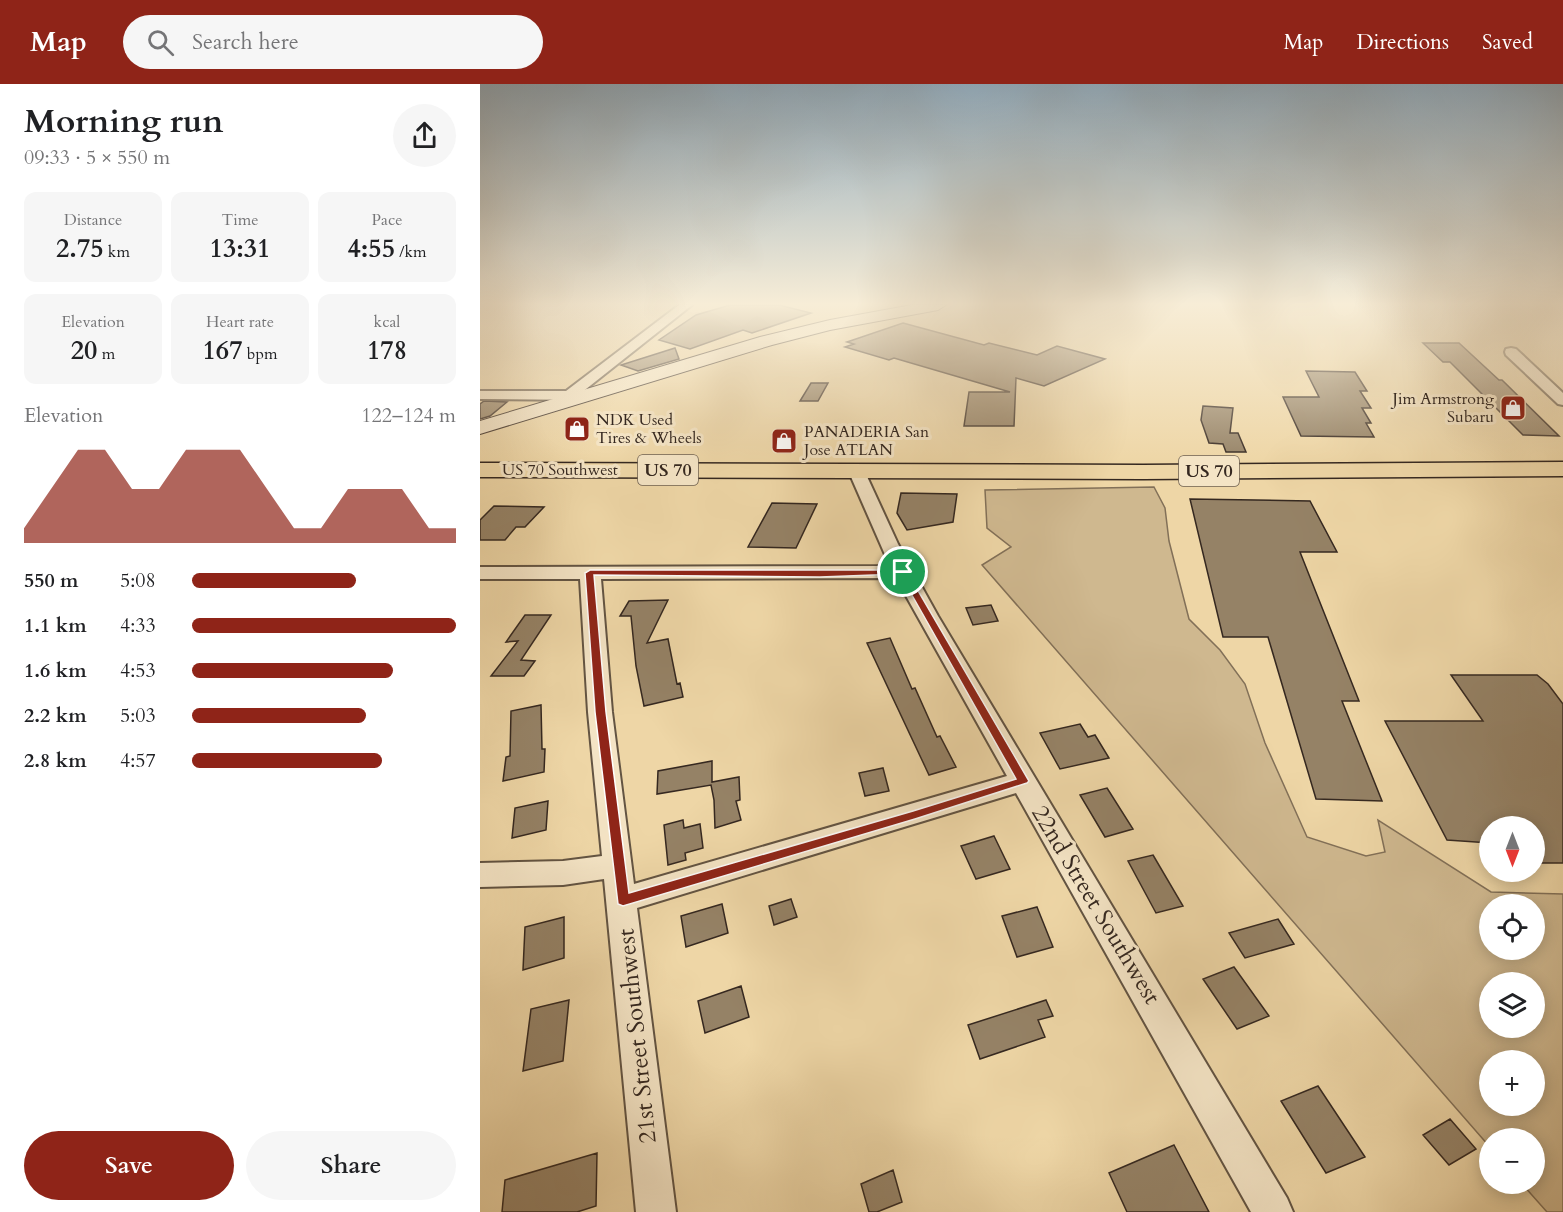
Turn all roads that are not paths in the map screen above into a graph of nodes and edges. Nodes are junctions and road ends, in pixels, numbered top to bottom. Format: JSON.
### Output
{"nodes":[{"id":1,"x":622,"y":358,"type":"edge"},
{"id":2,"x":709,"y":358,"type":"edge"},
{"id":3,"x":1517,"y":358,"type":"edge"},
{"id":4,"x":480,"y":394,"type":"edge"},
{"id":5,"x":575,"y":396,"type":"junction"},
{"id":6,"x":1563,"y":401,"type":"edge"},
{"id":7,"x":480,"y":428,"type":"edge"},
{"id":8,"x":1563,"y":469,"type":"edge"},
{"id":9,"x":480,"y":470,"type":"edge"},
{"id":10,"x":856,"y":470,"type":"junction"},
{"id":11,"x":903,"y":572,"type":"junction"},
{"id":12,"x":480,"y":573,"type":"edge"},
{"id":13,"x":590,"y":573,"type":"junction"},
{"id":14,"x":1023,"y":781,"type":"junction"},
{"id":15,"x":617,"y":866,"type":"junction"},
{"id":16,"x":480,"y":875,"type":"edge"},
{"id":17,"x":623,"y":900,"type":"junction"},
{"id":18,"x":656,"y":1212,"type":"edge"},
{"id":19,"x":1273,"y":1212,"type":"edge"}],
"edges":[{"from":1,"to":5,"type":"street"},
{"from":2,"to":5,"type":"street"},
{"from":3,"to":6,"type":"street"},
{"from":4,"to":5,"type":"street"},
{"from":5,"to":7,"type":"street"},
{"from":8,"to":10,"type":"main road","number":"US 70"},
{"from":9,"to":10,"type":"main road","name":"US 70 Southwest","number":"US 70"},
{"from":10,"to":11,"type":"street","name":"22nd Street Southwest"},
{"from":11,"to":13,"type":"street"},
{"from":11,"to":14,"type":"street","name":"22nd Street Southwest"},
{"from":12,"to":13,"type":"street"},
{"from":13,"to":15,"type":"street","name":"21st Street Southwest"},
{"from":14,"to":17,"type":"street"},
{"from":14,"to":19,"type":"street","name":"22nd Street Southwest"},
{"from":15,"to":16,"type":"street"},
{"from":15,"to":17,"type":"street","name":"21st Street Southwest"},
{"from":17,"to":18,"type":"street","name":"21st Street Southwest"}]}
